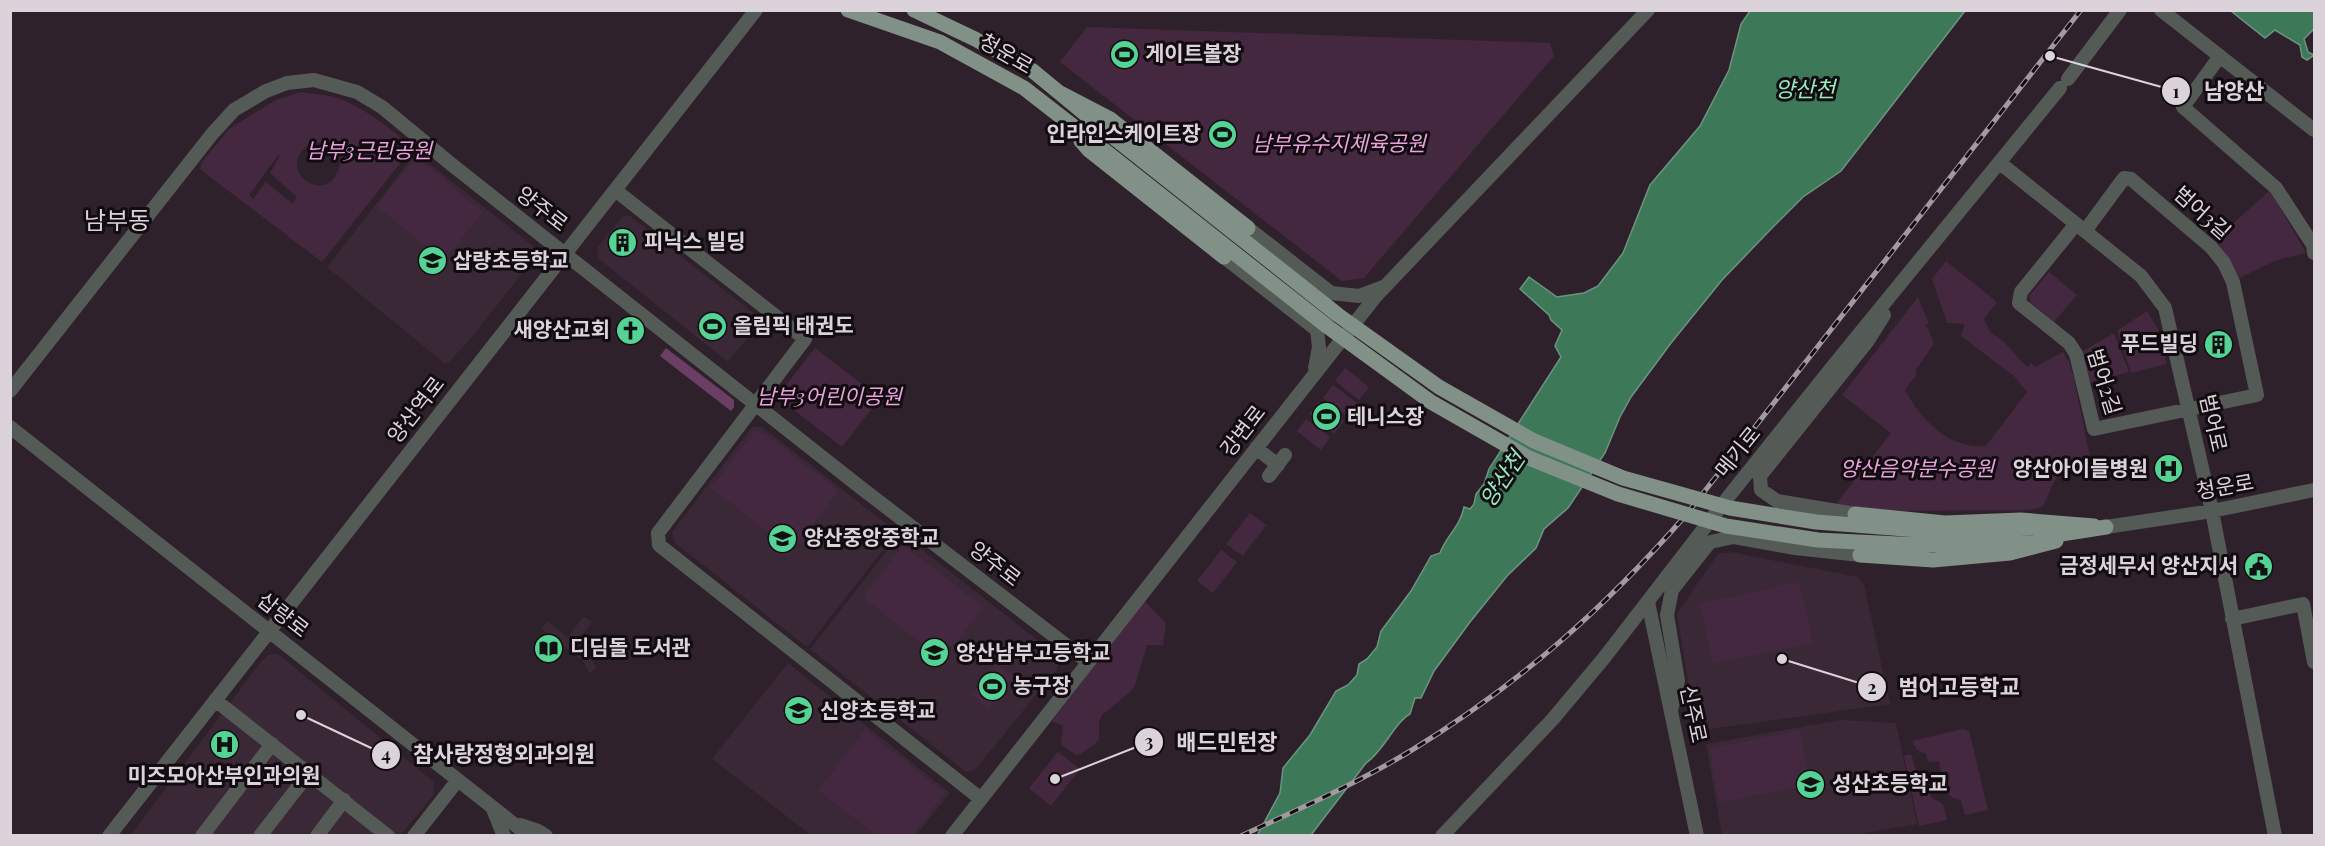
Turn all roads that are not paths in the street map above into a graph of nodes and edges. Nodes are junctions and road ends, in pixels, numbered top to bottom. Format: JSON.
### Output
{"nodes":[{"id":1,"x":756,"y":10,"type":"edge"},
{"id":2,"x":848,"y":10,"type":"edge"},
{"id":3,"x":914,"y":10,"type":"edge"},
{"id":4,"x":1648,"y":10,"type":"edge"},
{"id":5,"x":2120,"y":10,"type":"edge"},
{"id":6,"x":2161,"y":10,"type":"edge"},
{"id":7,"x":2220,"y":56,"type":"junction"},
{"id":8,"x":1060,"y":93,"type":"junction"},
{"id":9,"x":1055,"y":112,"type":"junction"},
{"id":10,"x":2313,"y":125,"type":"edge"},
{"id":11,"x":2000,"y":163,"type":"junction"},
{"id":12,"x":615,"y":190,"type":"junction"},
{"id":13,"x":2081,"y":227,"type":"junction"},
{"id":14,"x":1248,"y":228,"type":"joint"},
{"id":15,"x":565,"y":253,"type":"junction"},
{"id":16,"x":2314,"y":253,"type":"edge"},
{"id":17,"x":1224,"y":257,"type":"joint"},
{"id":18,"x":1914,"y":266,"type":"junction"},
{"id":19,"x":1385,"y":286,"type":"junction"},
{"id":20,"x":1313,"y":374,"type":"junction"},
{"id":21,"x":10,"y":391,"type":"edge"},
{"id":22,"x":754,"y":404,"type":"junction"},
{"id":23,"x":2188,"y":409,"type":"junction"},
{"id":24,"x":10,"y":427,"type":"edge"},
{"id":25,"x":1256,"y":448,"type":"junction"},
{"id":26,"x":1277,"y":466,"type":"dead end"},
{"id":27,"x":2314,"y":490,"type":"edge"},
{"id":28,"x":2212,"y":511,"type":"junction"},
{"id":29,"x":1855,"y":514,"type":"joint"},
{"id":30,"x":2106,"y":527,"type":"junction"},
{"id":31,"x":1860,"y":555,"type":"joint"},
{"id":32,"x":1648,"y":602,"type":"junction"},
{"id":33,"x":2232,"y":619,"type":"junction"},
{"id":34,"x":269,"y":631,"type":"junction"},
{"id":35,"x":1088,"y":662,"type":"junction"},
{"id":36,"x":2314,"y":662,"type":"edge"},
{"id":37,"x":215,"y":700,"type":"junction"},
{"id":38,"x":1671,"y":711,"type":"junction"},
{"id":39,"x":272,"y":744,"type":"junction"},
{"id":40,"x":305,"y":778,"type":"dead end"},
{"id":41,"x":458,"y":780,"type":"junction"},
{"id":42,"x":981,"y":799,"type":"junction"},
{"id":43,"x":344,"y":801,"type":"junction"},
{"id":44,"x":492,"y":807,"type":"junction"},
{"id":45,"x":512,"y":822,"type":"junction"},
{"id":46,"x":109,"y":836,"type":"edge"},
{"id":47,"x":202,"y":836,"type":"edge"},
{"id":48,"x":260,"y":836,"type":"edge"},
{"id":49,"x":317,"y":836,"type":"edge"},
{"id":50,"x":388,"y":836,"type":"edge"},
{"id":51,"x":414,"y":836,"type":"edge"},
{"id":52,"x":504,"y":836,"type":"edge"},
{"id":53,"x":529,"y":836,"type":"edge"},
{"id":54,"x":546,"y":836,"type":"edge"},
{"id":55,"x":952,"y":836,"type":"edge"},
{"id":56,"x":1442,"y":836,"type":"edge"},
{"id":57,"x":1697,"y":836,"type":"edge"},
{"id":58,"x":2275,"y":836,"type":"edge"}],
"edges":[{"from":1,"to":12,"type":"street","name":"양산역로"},
{"from":2,"to":9,"type":"main road","name":"청운로"},
{"from":3,"to":8,"type":"main road","name":"청운로"},
{"from":4,"to":19,"type":"street","name":"강변로"},
{"from":5,"to":11,"type":"street","name":"메기로"},
{"from":6,"to":7,"type":"street"},
{"from":7,"to":10,"type":"street"},
{"from":7,"to":16,"type":"street"},
{"from":8,"to":14,"type":"main road"},
{"from":8,"to":30,"type":"main road","name":"청운로","bridge":true},
{"from":9,"to":17,"type":"main road"},
{"from":9,"to":30,"type":"main road","name":"청운로","bridge":true},
{"from":11,"to":13,"type":"street","name":"범어로"},
{"from":11,"to":18,"type":"street","name":"메기로"},
{"from":12,"to":15,"type":"street","name":"양산역로"},
{"from":12,"to":22,"type":"street"},
{"from":13,"to":23,"type":"street","name":"범어로"},
{"from":13,"to":23,"type":"street","name":"범어2길"},
{"from":13,"to":23,"type":"street","name":"범어3길"},
{"from":14,"to":19,"type":"street"},
{"from":15,"to":21,"type":"street","name":"양주로"},
{"from":15,"to":22,"type":"street","name":"양주로"},
{"from":15,"to":34,"type":"street","name":"양산역로"},
{"from":17,"to":20,"type":"street"},
{"from":18,"to":29,"type":"street"},
{"from":18,"to":32,"type":"street","name":"메기로"},
{"from":19,"to":20,"type":"street","name":"강변로"},
{"from":20,"to":25,"type":"street","name":"강변로"},
{"from":22,"to":35,"type":"street","name":"양주로"},
{"from":22,"to":42,"type":"street"},
{"from":23,"to":28,"type":"street","name":"범어로"},
{"from":24,"to":34,"type":"street","name":"삽량로"},
{"from":25,"to":26,"type":"street"},
{"from":25,"to":35,"type":"street","name":"강변로"},
{"from":27,"to":28,"type":"street","name":"청운로"},
{"from":28,"to":30,"type":"street","name":"청운로"},
{"from":28,"to":33,"type":"street","name":"범어로"},
{"from":29,"to":30,"type":"main road"},
{"from":30,"to":31,"type":"main road"},
{"from":31,"to":38,"type":"street"},
{"from":32,"to":38,"type":"street","name":"신주로"},
{"from":32,"to":56,"type":"street","name":"메기로"},
{"from":33,"to":36,"type":"street"},
{"from":33,"to":58,"type":"street","name":"범어로"},
{"from":34,"to":37,"type":"street","name":"양산역로"},
{"from":34,"to":41,"type":"street","name":"삽량로"},
{"from":35,"to":42,"type":"street","name":"강변로"},
{"from":37,"to":39,"type":"street"},
{"from":37,"to":46,"type":"street","name":"양산역로"},
{"from":38,"to":57,"type":"street","name":"신주로"},
{"from":39,"to":43,"type":"street"},
{"from":39,"to":47,"type":"street"},
{"from":40,"to":48,"type":"street"},
{"from":41,"to":44,"type":"street","name":"삽량로"},
{"from":41,"to":51,"type":"street"},
{"from":42,"to":55,"type":"street","name":"강변로"},
{"from":43,"to":49,"type":"street"},
{"from":43,"to":50,"type":"street"},
{"from":44,"to":45,"type":"street","name":"삽량로"},
{"from":44,"to":52,"type":"street"},
{"from":45,"to":53,"type":"street","name":"삽량로"},
{"from":45,"to":54,"type":"street"}]}
